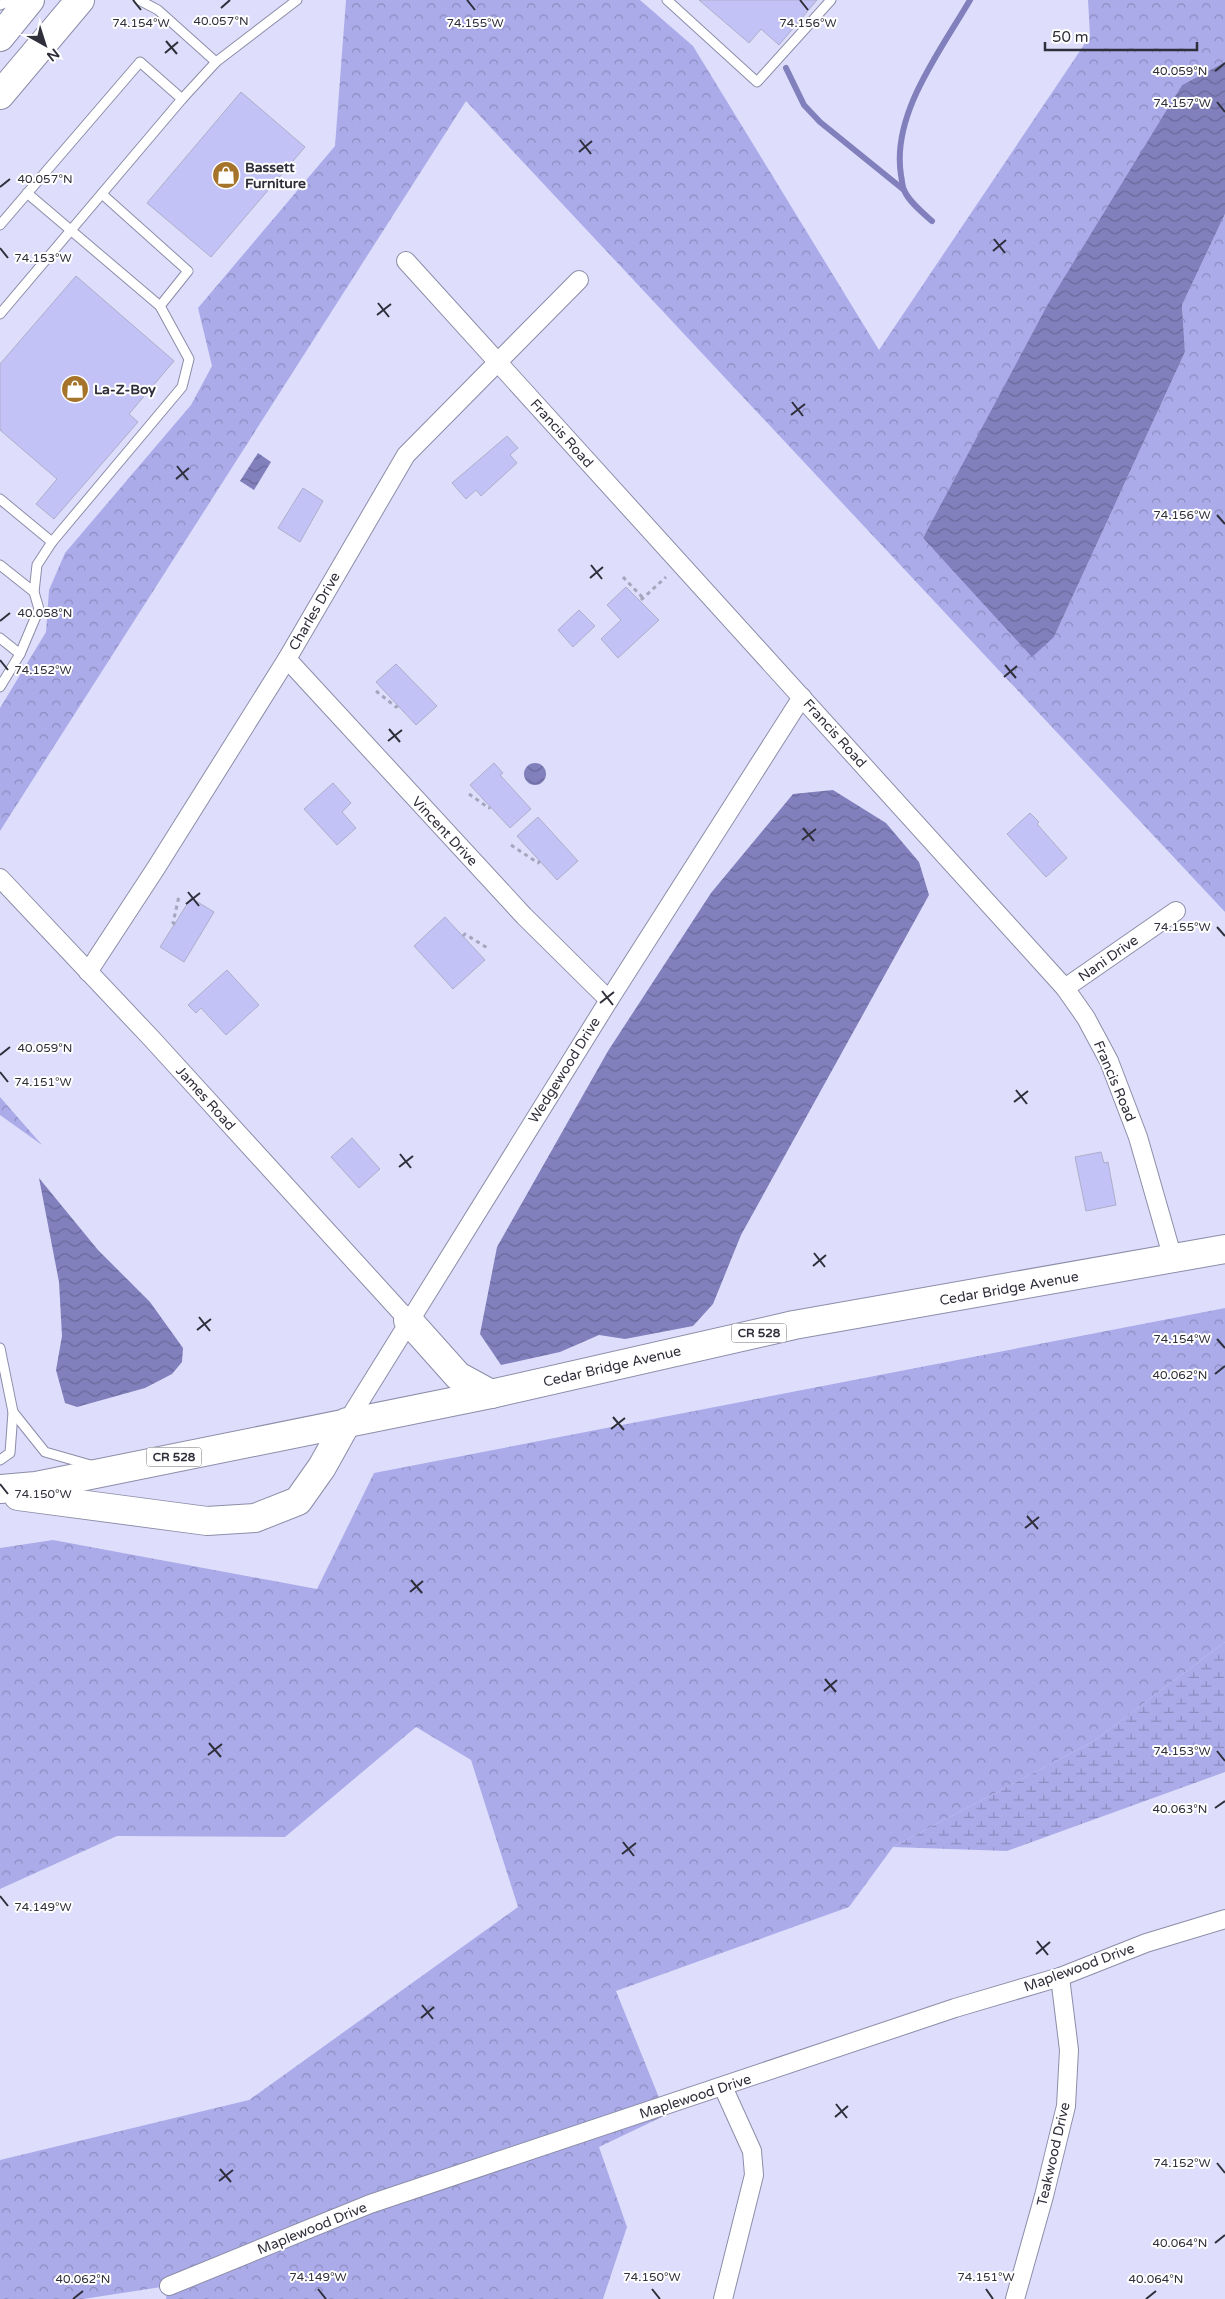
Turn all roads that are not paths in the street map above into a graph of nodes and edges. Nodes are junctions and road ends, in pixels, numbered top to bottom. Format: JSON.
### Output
{"nodes":[{"id":1,"x":14,"y":0,"type":"edge"},
{"id":2,"x":30,"y":0,"type":"edge"},
{"id":3,"x":80,"y":0,"type":"edge"},
{"id":4,"x":139,"y":0,"type":"edge"},
{"id":5,"x":296,"y":0,"type":"edge"},
{"id":6,"x":667,"y":0,"type":"edge"},
{"id":7,"x":830,"y":0,"type":"edge"},
{"id":8,"x":0,"y":4,"type":"edge"},
{"id":9,"x":0,"y":37,"type":"edge"},
{"id":10,"x":216,"y":62,"type":"junction"},
{"id":11,"x":0,"y":95,"type":"edge"},
{"id":12,"x":182,"y":99,"type":"junction"},
{"id":13,"x":27,"y":193,"type":"junction"},
{"id":14,"x":102,"y":194,"type":"junction"},
{"id":15,"x":0,"y":225,"type":"edge"},
{"id":16,"x":72,"y":230,"type":"junction"},
{"id":17,"x":406,"y":261,"type":"dead end"},
{"id":18,"x":579,"y":280,"type":"dead end"},
{"id":19,"x":160,"y":306,"type":"junction"},
{"id":20,"x":0,"y":314,"type":"edge"},
{"id":21,"x":498,"y":362,"type":"junction"},
{"id":22,"x":0,"y":498,"type":"edge"},
{"id":23,"x":52,"y":542,"type":"junction"},
{"id":24,"x":0,"y":565,"type":"edge"},
{"id":25,"x":34,"y":592,"type":"junction"},
{"id":26,"x":0,"y":638,"type":"edge"},
{"id":27,"x":20,"y":654,"type":"junction"},
{"id":28,"x":286,"y":659,"type":"junction"},
{"id":29,"x":0,"y":687,"type":"edge"},
{"id":30,"x":802,"y":696,"type":"junction"},
{"id":31,"x":0,"y":878,"type":"edge"},
{"id":32,"x":1176,"y":911,"type":"dead end"},
{"id":33,"x":88,"y":972,"type":"junction"},
{"id":34,"x":1065,"y":988,"type":"junction"},
{"id":35,"x":608,"y":1000,"type":"junction"},
{"id":36,"x":1225,"y":1249,"type":"edge"},
{"id":37,"x":1173,"y":1259,"type":"junction"},
{"id":38,"x":408,"y":1320,"type":"junction"},
{"id":39,"x":0,"y":1348,"type":"edge"},
{"id":40,"x":491,"y":1394,"type":"junction"},
{"id":41,"x":13,"y":1412,"type":"junction"},
{"id":42,"x":347,"y":1422,"type":"junction"},
{"id":43,"x":0,"y":1460,"type":"edge"},
{"id":44,"x":111,"y":1470,"type":"junction"},
{"id":45,"x":0,"y":1488,"type":"edge"},
{"id":46,"x":0,"y":1493,"type":"edge"},
{"id":47,"x":1225,"y":1919,"type":"edge"},
{"id":48,"x":1060,"y":1977,"type":"junction"},
{"id":49,"x":723,"y":2087,"type":"junction"},
{"id":50,"x":169,"y":2286,"type":"dead end"},
{"id":51,"x":723,"y":2299,"type":"edge"},
{"id":52,"x":1016,"y":2299,"type":"edge"}],
"edges":[{"from":1,"to":8,"type":"lane"},
{"from":2,"to":9,"type":"main road"},
{"from":3,"to":11,"type":"main road"},
{"from":4,"to":10,"type":"lane"},
{"from":5,"to":10,"type":"lane"},
{"from":6,"to":7,"type":"lane"},
{"from":10,"to":12,"type":"lane"},
{"from":12,"to":13,"type":"lane"},
{"from":12,"to":14,"type":"lane"},
{"from":13,"to":15,"type":"lane"},
{"from":13,"to":16,"type":"lane"},
{"from":14,"to":16,"type":"lane"},
{"from":14,"to":19,"type":"lane"},
{"from":16,"to":19,"type":"lane"},
{"from":16,"to":20,"type":"lane"},
{"from":17,"to":21,"type":"street","name":"Francis Road"},
{"from":18,"to":21,"type":"street","name":"Charles Drive"},
{"from":19,"to":23,"type":"lane"},
{"from":21,"to":28,"type":"street","name":"Charles Drive"},
{"from":21,"to":30,"type":"street","name":"Francis Road"},
{"from":22,"to":23,"type":"lane"},
{"from":23,"to":25,"type":"lane"},
{"from":24,"to":25,"type":"lane"},
{"from":25,"to":27,"type":"lane"},
{"from":26,"to":27,"type":"lane"},
{"from":27,"to":29,"type":"lane"},
{"from":28,"to":33,"type":"street","name":"Charles Drive"},
{"from":28,"to":35,"type":"street","name":"Vincent Drive"},
{"from":30,"to":34,"type":"street","name":"Francis Road"},
{"from":30,"to":35,"type":"street","name":"Wedgewood Drive"},
{"from":31,"to":33,"type":"street","name":"James Road"},
{"from":32,"to":34,"type":"street","name":"Nani Drive"},
{"from":33,"to":38,"type":"street","name":"James Road"},
{"from":34,"to":37,"type":"street","name":"Francis Road"},
{"from":35,"to":38,"type":"street","name":"Wedgewood Drive"},
{"from":36,"to":37,"type":"main road","name":"Cedar Bridge Avenue","number":"CR 528"},
{"from":37,"to":40,"type":"main road","name":"Cedar Bridge Avenue","number":"CR 528"},
{"from":38,"to":40,"type":"main road"},
{"from":38,"to":42,"type":"street","name":"Wedgewood Drive"},
{"from":39,"to":41,"type":"lane"},
{"from":40,"to":42,"type":"main road","name":"Cedar Bridge Avenue","number":"CR 528"},
{"from":41,"to":43,"type":"lane"},
{"from":41,"to":44,"type":"lane"},
{"from":42,"to":44,"type":"main road","name":"Cedar Bridge Avenue","number":"CR 528"},
{"from":42,"to":46,"type":"main road"},
{"from":44,"to":45,"type":"main road","name":"Cedar Bridge Avenue","number":"CR 528"},
{"from":47,"to":48,"type":"street","name":"Maplewood Drive"},
{"from":48,"to":49,"type":"street","name":"Maplewood Drive"},
{"from":48,"to":52,"type":"street","name":"Teakwood Drive"},
{"from":49,"to":50,"type":"street","name":"Maplewood Drive"},
{"from":49,"to":51,"type":"street"}]}
